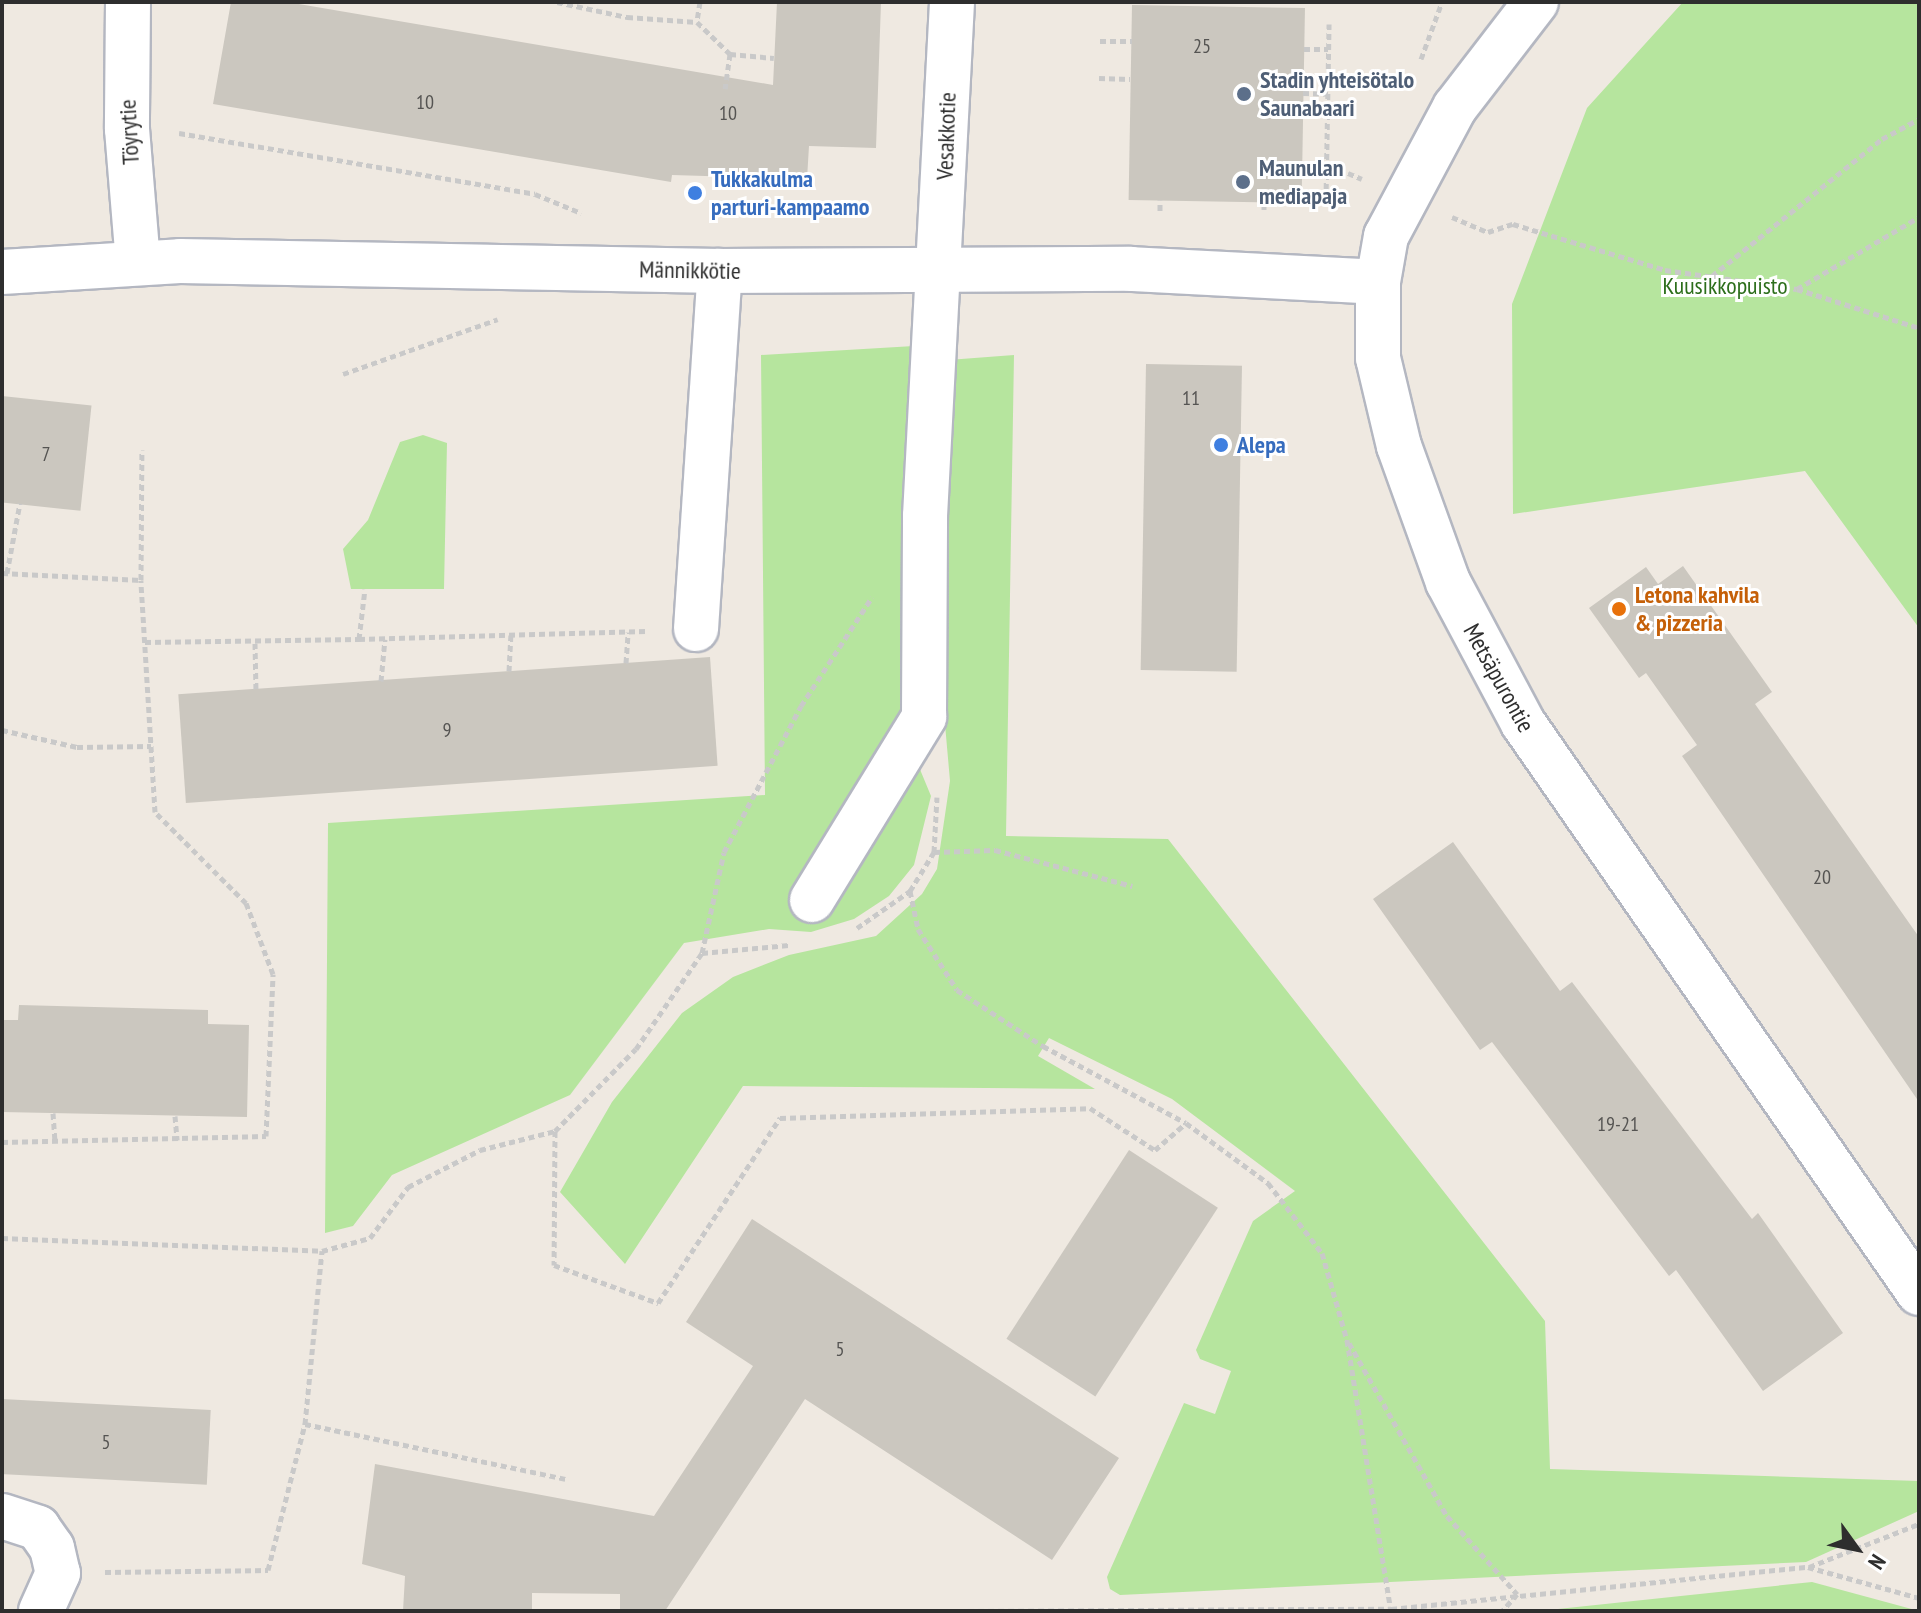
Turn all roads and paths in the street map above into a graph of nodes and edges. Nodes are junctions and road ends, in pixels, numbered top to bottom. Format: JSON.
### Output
{"nodes":[{"id":1,"x":128,"y":2,"type":"edge"},
{"id":2,"x":557,"y":2,"type":"edge"},
{"id":3,"x":700,"y":2,"type":"edge"},
{"id":4,"x":952,"y":2,"type":"edge"},
{"id":5,"x":1442,"y":2,"type":"edge"},
{"id":6,"x":1536,"y":2,"type":"edge"},
{"id":7,"x":697,"y":22,"type":"junction"},
{"id":8,"x":1329,"y":24,"type":"dead end"},
{"id":9,"x":1100,"y":41,"type":"dead end"},
{"id":10,"x":1132,"y":41,"type":"dead end"},
{"id":11,"x":1304,"y":49,"type":"dead end"},
{"id":12,"x":1328,"y":49,"type":"junction"},
{"id":13,"x":730,"y":54,"type":"junction"},
{"id":14,"x":774,"y":58,"type":"dead end"},
{"id":15,"x":1421,"y":59,"type":"dead end"},
{"id":16,"x":1099,"y":78,"type":"dead end"},
{"id":17,"x":1130,"y":79,"type":"dead end"},
{"id":18,"x":725,"y":89,"type":"dead end"},
{"id":19,"x":1303,"y":93,"type":"dead end"},
{"id":20,"x":1328,"y":94,"type":"junction"},
{"id":21,"x":1919,"y":119,"type":"edge"},
{"id":22,"x":127,"y":129,"type":"junction"},
{"id":23,"x":1348,"y":173,"type":"dead end"},
{"id":24,"x":1405,"y":196,"type":"junction"},
{"id":25,"x":1326,"y":199,"type":"dead end"},
{"id":26,"x":1160,"y":200,"type":"dead end"},
{"id":27,"x":1264,"y":203,"type":"dead end"},
{"id":28,"x":1160,"y":211,"type":"dead end"},
{"id":29,"x":1264,"y":211,"type":"dead end"},
{"id":30,"x":581,"y":213,"type":"dead end"},
{"id":31,"x":1919,"y":217,"type":"edge"},
{"id":32,"x":138,"y":262,"type":"junction"},
{"id":33,"x":720,"y":271,"type":"junction"},
{"id":34,"x":939,"y":271,"type":"junction"},
{"id":35,"x":2,"y":272,"type":"edge"},
{"id":36,"x":1712,"y":277,"type":"junction"},
{"id":37,"x":1378,"y":282,"type":"junction"},
{"id":38,"x":1797,"y":289,"type":"junction"},
{"id":39,"x":510,"y":313,"type":"dead end"},
{"id":40,"x":1919,"y":328,"type":"edge"},
{"id":41,"x":343,"y":374,"type":"dead end"},
{"id":42,"x":142,"y":450,"type":"dead end"},
{"id":43,"x":20,"y":503,"type":"dead end"},
{"id":44,"x":5,"y":573,"type":"edge"},
{"id":45,"x":141,"y":580,"type":"junction"},
{"id":46,"x":365,"y":589,"type":"dead end"},
{"id":47,"x":876,"y":592,"type":"dead end"},
{"id":48,"x":696,"y":629,"type":"joint"},
{"id":49,"x":628,"y":632,"type":"junction"},
{"id":50,"x":511,"y":635,"type":"junction"},
{"id":51,"x":359,"y":639,"type":"junction"},
{"id":52,"x":385,"y":639,"type":"junction"},
{"id":53,"x":145,"y":642,"type":"junction"},
{"id":54,"x":255,"y":643,"type":"junction"},
{"id":55,"x":626,"y":663,"type":"dead end"},
{"id":56,"x":509,"y":671,"type":"dead end"},
{"id":57,"x":381,"y":681,"type":"dead end"},
{"id":58,"x":256,"y":689,"type":"dead end"},
{"id":59,"x":2,"y":730,"type":"edge"},
{"id":60,"x":151,"y":746,"type":"junction"},
{"id":61,"x":937,"y":790,"type":"dead end"},
{"id":62,"x":934,"y":852,"type":"junction"},
{"id":63,"x":1132,"y":886,"type":"dead end"},
{"id":64,"x":910,"y":891,"type":"junction"},
{"id":65,"x":812,"y":900,"type":"dead end"},
{"id":66,"x":848,"y":931,"type":"dead end"},
{"id":67,"x":805,"y":943,"type":"dead end"},
{"id":68,"x":702,"y":953,"type":"junction"},
{"id":69,"x":53,"y":1113,"type":"dead end"},
{"id":70,"x":175,"y":1116,"type":"dead end"},
{"id":71,"x":1186,"y":1123,"type":"junction"},
{"id":72,"x":555,"y":1131,"type":"junction"},
{"id":73,"x":177,"y":1140,"type":"junction"},
{"id":74,"x":55,"y":1141,"type":"junction"},
{"id":75,"x":2,"y":1142,"type":"edge"},
{"id":76,"x":2,"y":1238,"type":"edge"},
{"id":77,"x":322,"y":1251,"type":"junction"},
{"id":78,"x":1919,"y":1293,"type":"edge"},
{"id":79,"x":1347,"y":1340,"type":"junction"},
{"id":80,"x":305,"y":1424,"type":"junction"},
{"id":81,"x":565,"y":1479,"type":"dead end"},
{"id":82,"x":2,"y":1516,"type":"edge"},
{"id":83,"x":1919,"y":1524,"type":"edge"},
{"id":84,"x":1808,"y":1567,"type":"junction"},
{"id":85,"x":50,"y":1592,"type":"edge"},
{"id":86,"x":1517,"y":1594,"type":"junction"},
{"id":87,"x":1919,"y":1598,"type":"edge"},
{"id":88,"x":1391,"y":1610,"type":"edge"},
{"id":89,"x":958,"y":1611,"type":"edge"},
{"id":90,"x":1502,"y":1611,"type":"edge"}],
"edges":[{"from":1,"to":22,"type":"street","name":"Töyrytie"},
{"from":2,"to":7,"type":"path"},
{"from":3,"to":7,"type":"path"},
{"from":4,"to":34,"type":"street","name":"Vesakkotie"},
{"from":5,"to":15,"type":"path"},
{"from":6,"to":24,"type":"street","name":"Metsäpurontie"},
{"from":7,"to":13,"type":"path"},
{"from":8,"to":12,"type":"path"},
{"from":9,"to":10,"type":"path"},
{"from":11,"to":12,"type":"path"},
{"from":12,"to":20,"type":"path"},
{"from":13,"to":14,"type":"path"},
{"from":13,"to":18,"type":"path"},
{"from":16,"to":17,"type":"path"},
{"from":19,"to":20,"type":"path"},
{"from":20,"to":25,"type":"path"},
{"from":21,"to":36,"type":"path"},
{"from":22,"to":30,"type":"path"},
{"from":22,"to":32,"type":"street","name":"Töyrytie"},
{"from":23,"to":24,"type":"path"},
{"from":24,"to":36,"type":"path"},
{"from":24,"to":37,"type":"street","name":"Metsäpurontie"},
{"from":26,"to":28,"type":"path"},
{"from":27,"to":29,"type":"path"},
{"from":31,"to":38,"type":"path"},
{"from":32,"to":33,"type":"street","name":"Männikkötie"},
{"from":32,"to":35,"type":"street","name":"Männikkötie"},
{"from":33,"to":34,"type":"street","name":"Männikkötie"},
{"from":33,"to":48,"type":"street"},
{"from":34,"to":37,"type":"street","name":"Männikkötie"},
{"from":34,"to":65,"type":"street","name":"Vesakkotie"},
{"from":36,"to":38,"type":"path"},
{"from":37,"to":78,"type":"street","name":"Metsäpurontie"},
{"from":38,"to":40,"type":"path"},
{"from":39,"to":41,"type":"path"},
{"from":42,"to":45,"type":"path"},
{"from":43,"to":44,"type":"path"},
{"from":44,"to":45,"type":"path"},
{"from":45,"to":53,"type":"path"},
{"from":46,"to":51,"type":"path"},
{"from":47,"to":68,"type":"path"},
{"from":48,"to":49,"type":"path"},
{"from":49,"to":50,"type":"path"},
{"from":49,"to":55,"type":"path"},
{"from":50,"to":52,"type":"path"},
{"from":50,"to":56,"type":"path"},
{"from":51,"to":52,"type":"path"},
{"from":51,"to":54,"type":"path"},
{"from":52,"to":57,"type":"path"},
{"from":53,"to":54,"type":"path"},
{"from":53,"to":60,"type":"path"},
{"from":54,"to":58,"type":"path"},
{"from":59,"to":60,"type":"path"},
{"from":60,"to":73,"type":"path"},
{"from":61,"to":62,"type":"path"},
{"from":62,"to":63,"type":"path"},
{"from":62,"to":64,"type":"path"},
{"from":64,"to":66,"type":"path"},
{"from":64,"to":71,"type":"path"},
{"from":67,"to":68,"type":"path"},
{"from":68,"to":72,"type":"path"},
{"from":69,"to":74,"type":"path"},
{"from":70,"to":73,"type":"path"},
{"from":71,"to":72,"type":"path"},
{"from":71,"to":79,"type":"path"},
{"from":72,"to":77,"type":"path"},
{"from":73,"to":74,"type":"path"},
{"from":74,"to":75,"type":"path"},
{"from":76,"to":77,"type":"path"},
{"from":77,"to":80,"type":"path"},
{"from":79,"to":86,"type":"path"},
{"from":79,"to":88,"type":"path"},
{"from":80,"to":81,"type":"path"},
{"from":80,"to":85,"type":"path"},
{"from":82,"to":85,"type":"street"},
{"from":83,"to":84,"type":"path"},
{"from":84,"to":86,"type":"path"},
{"from":84,"to":87,"type":"path"},
{"from":86,"to":88,"type":"path"},
{"from":86,"to":90,"type":"path"},
{"from":88,"to":89,"type":"path"}]}
